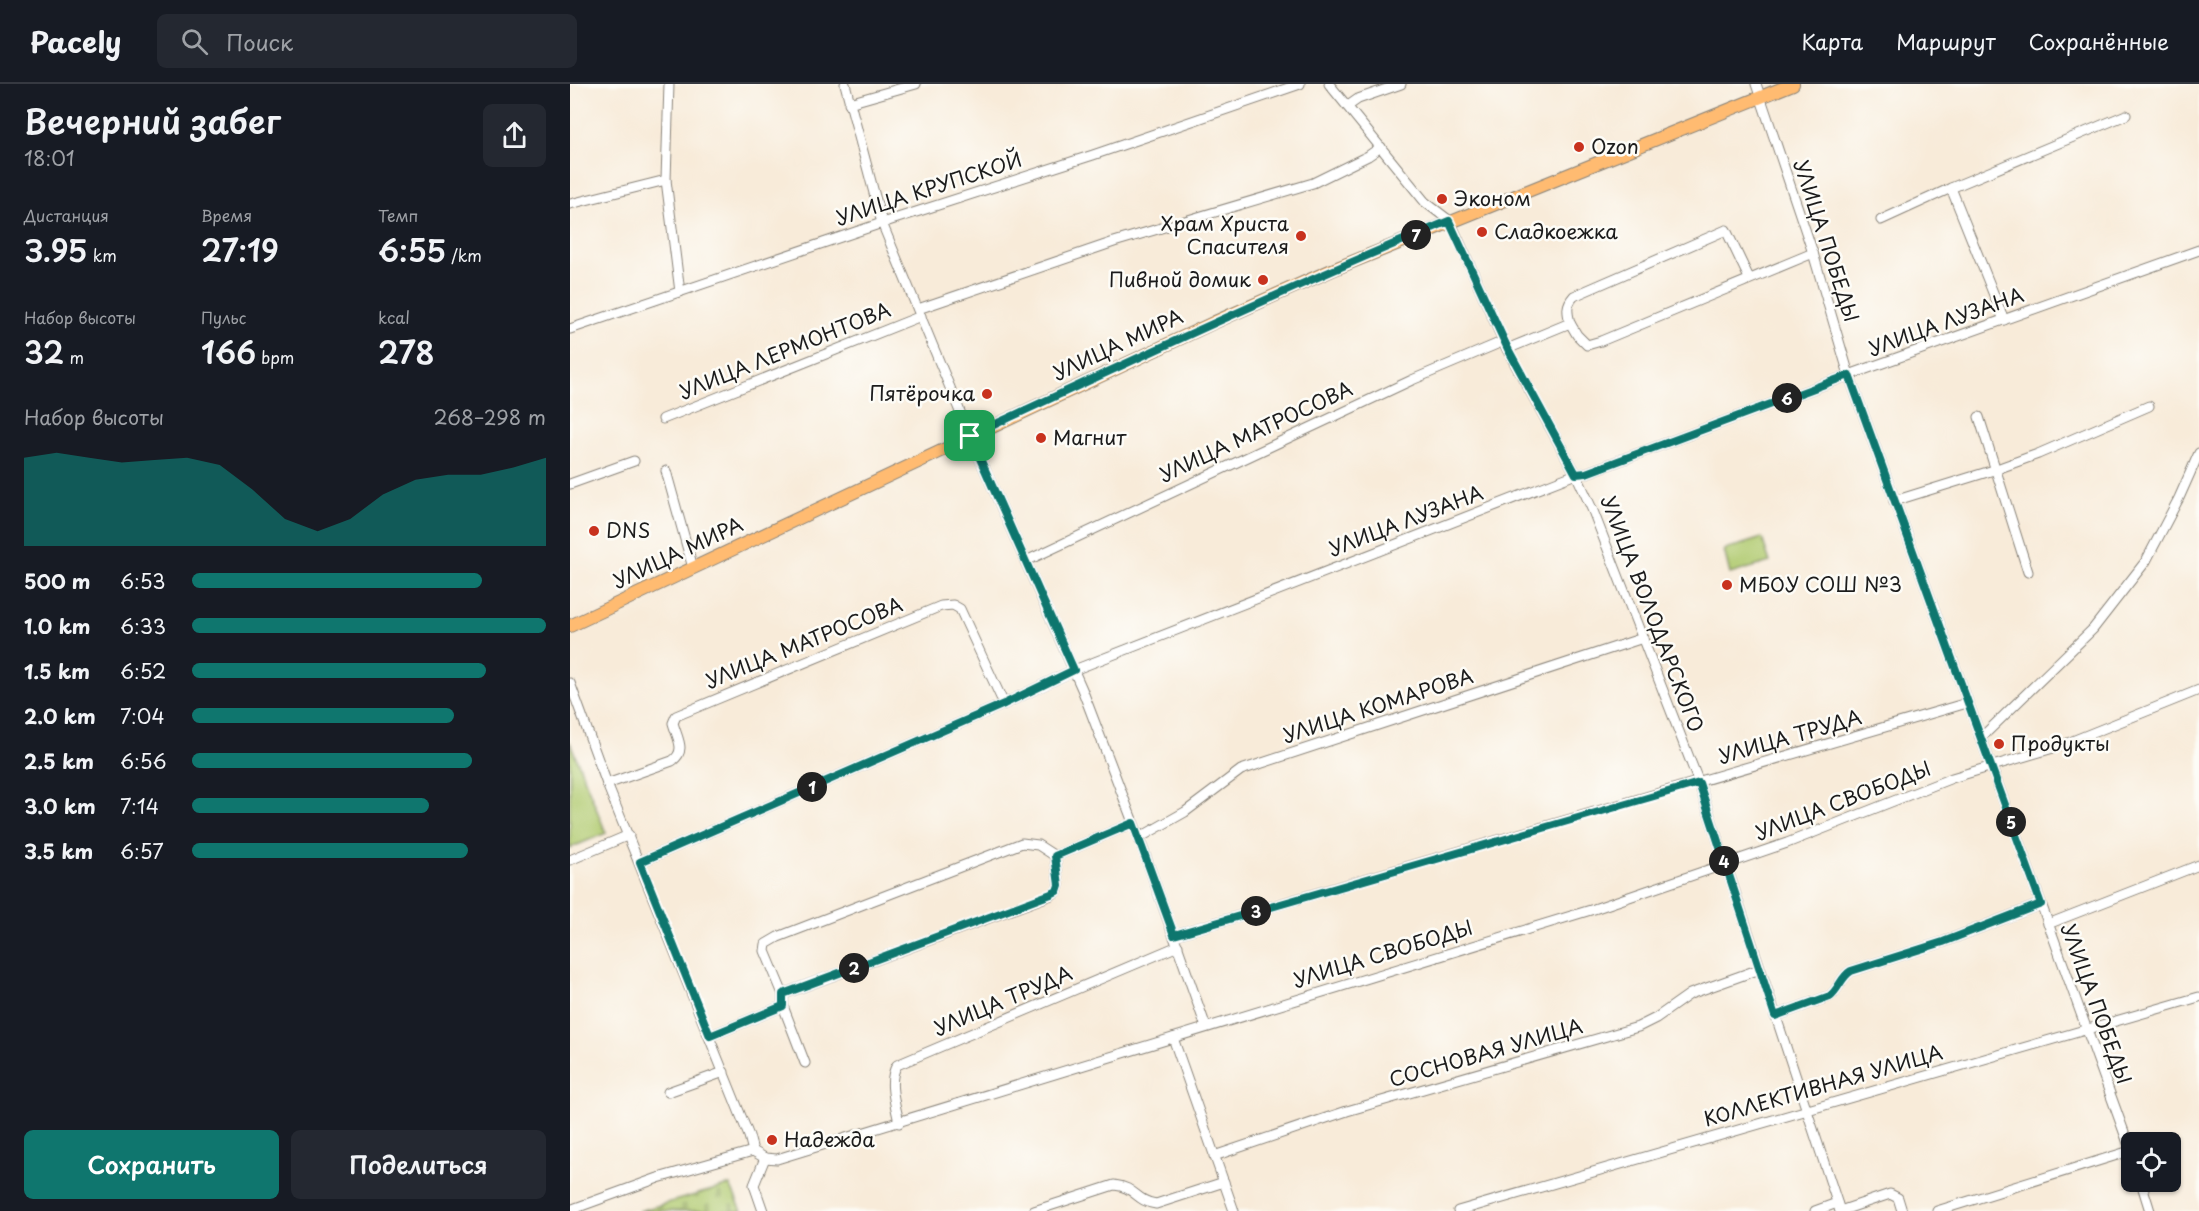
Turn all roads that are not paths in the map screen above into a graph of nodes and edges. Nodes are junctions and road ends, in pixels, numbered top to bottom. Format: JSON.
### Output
{"nodes":[{"id":1,"x":669,"y":84,"type":"edge"},
{"id":2,"x":844,"y":84,"type":"edge"},
{"id":3,"x":916,"y":84,"type":"edge"},
{"id":4,"x":1300,"y":84,"type":"edge"},
{"id":5,"x":1329,"y":84,"type":"edge"},
{"id":6,"x":1401,"y":84,"type":"edge"},
{"id":7,"x":1756,"y":84,"type":"edge"},
{"id":8,"x":1793,"y":84,"type":"edge"},
{"id":9,"x":1761,"y":96,"type":"junction"},
{"id":10,"x":849,"y":103,"type":"junction"},
{"id":11,"x":1348,"y":106,"type":"junction"},
{"id":12,"x":2126,"y":115,"type":"dead end"},
{"id":13,"x":1381,"y":147,"type":"junction"},
{"id":14,"x":666,"y":180,"type":"junction"},
{"id":15,"x":1951,"y":188,"type":"junction"},
{"id":16,"x":570,"y":204,"type":"edge"},
{"id":17,"x":1881,"y":220,"type":"dead end"},
{"id":18,"x":1449,"y":221,"type":"junction"},
{"id":19,"x":882,"y":223,"type":"junction"},
{"id":20,"x":2199,"y":250,"type":"edge"},
{"id":21,"x":1813,"y":253,"type":"junction"},
{"id":22,"x":1749,"y":278,"type":"junction"},
{"id":23,"x":680,"y":291,"type":"junction"},
{"id":24,"x":919,"y":312,"type":"junction"},
{"id":25,"x":2004,"y":321,"type":"junction"},
{"id":26,"x":1570,"y":323,"type":"junction"},
{"id":27,"x":570,"y":329,"type":"edge"},
{"id":28,"x":1506,"y":345,"type":"junction"},
{"id":29,"x":1849,"y":375,"type":"junction"},
{"id":30,"x":2149,"y":406,"type":"dead end"},
{"id":31,"x":1979,"y":417,"type":"dead end"},
{"id":32,"x":663,"y":419,"type":"dead end"},
{"id":33,"x":970,"y":436,"type":"junction"},
{"id":34,"x":2199,"y":453,"type":"edge"},
{"id":35,"x":634,"y":461,"type":"dead end"},
{"id":36,"x":1997,"y":469,"type":"junction"},
{"id":37,"x":666,"y":471,"type":"dead end"},
{"id":38,"x":1576,"y":474,"type":"junction"},
{"id":39,"x":570,"y":484,"type":"edge"},
{"id":40,"x":1894,"y":501,"type":"junction"},
{"id":41,"x":1026,"y":561,"type":"junction"},
{"id":42,"x":693,"y":568,"type":"junction"},
{"id":43,"x":2028,"y":572,"type":"dead end"},
{"id":44,"x":570,"y":626,"type":"edge"},
{"id":45,"x":1643,"y":638,"type":"junction"},
{"id":46,"x":1074,"y":670,"type":"junction"},
{"id":47,"x":570,"y":683,"type":"edge"},
{"id":48,"x":2199,"y":690,"type":"edge"},
{"id":49,"x":1967,"y":703,"type":"junction"},
{"id":50,"x":1004,"y":704,"type":"junction"},
{"id":51,"x":1980,"y":737,"type":"junction"},
{"id":52,"x":1991,"y":767,"type":"junction"},
{"id":53,"x":1699,"y":783,"type":"junction"},
{"id":54,"x":607,"y":784,"type":"junction"},
{"id":55,"x":1133,"y":823,"type":"junction"},
{"id":56,"x":629,"y":835,"type":"junction"},
{"id":57,"x":1139,"y":838,"type":"junction"},
{"id":58,"x":1055,"y":856,"type":"junction"},
{"id":59,"x":570,"y":860,"type":"edge"},
{"id":60,"x":640,"y":862,"type":"junction"},
{"id":61,"x":1725,"y":865,"type":"junction"},
{"id":62,"x":2199,"y":865,"type":"edge"},
{"id":63,"x":2041,"y":904,"type":"junction"},
{"id":64,"x":2048,"y":924,"type":"junction"},
{"id":65,"x":1174,"y":935,"type":"junction"},
{"id":66,"x":1178,"y":946,"type":"junction"},
{"id":67,"x":1760,"y":969,"type":"junction"},
{"id":68,"x":783,"y":994,"type":"junction"},
{"id":69,"x":2199,"y":997,"type":"edge"},
{"id":70,"x":783,"y":1006,"type":"junction"},
{"id":71,"x":1775,"y":1016,"type":"junction"},
{"id":72,"x":1206,"y":1027,"type":"junction"},
{"id":73,"x":2087,"y":1028,"type":"junction"},
{"id":74,"x":710,"y":1036,"type":"junction"},
{"id":75,"x":1173,"y":1038,"type":"junction"},
{"id":76,"x":805,"y":1063,"type":"dead end"},
{"id":77,"x":724,"y":1072,"type":"junction"},
{"id":78,"x":668,"y":1092,"type":"dead end"},
{"id":79,"x":1805,"y":1110,"type":"junction"},
{"id":80,"x":899,"y":1123,"type":"junction"},
{"id":81,"x":2124,"y":1132,"type":"edge"},
{"id":82,"x":753,"y":1150,"type":"junction"},
{"id":83,"x":1214,"y":1156,"type":"junction"},
{"id":84,"x":2121,"y":1156,"type":"edge"},
{"id":85,"x":765,"y":1158,"type":"junction"},
{"id":86,"x":1224,"y":1182,"type":"junction"},
{"id":87,"x":2144,"y":1192,"type":"edge"},
{"id":88,"x":1839,"y":1208,"type":"edge"},
{"id":89,"x":570,"y":1210,"type":"edge"},
{"id":90,"x":763,"y":1211,"type":"edge"},
{"id":91,"x":1034,"y":1211,"type":"edge"},
{"id":92,"x":1234,"y":1211,"type":"edge"},
{"id":93,"x":1458,"y":1211,"type":"edge"},
{"id":94,"x":1815,"y":1211,"type":"edge"},
{"id":95,"x":1902,"y":1211,"type":"edge"},
{"id":96,"x":1937,"y":1211,"type":"edge"},
{"id":97,"x":2150,"y":1211,"type":"edge"}],
"edges":[{"from":1,"to":14,"type":"street"},
{"from":2,"to":10,"type":"street"},
{"from":3,"to":10,"type":"street"},
{"from":4,"to":19,"type":"street","name":"УЛИЦА КРУПСКОЙ"},
{"from":5,"to":11,"type":"street","name":"УЛИЦА ВОЛОДАРСКОГО"},
{"from":6,"to":11,"type":"street"},
{"from":7,"to":9,"type":"street","name":"УЛИЦА ПОБЕДЫ"},
{"from":8,"to":9,"type":"main road","name":"УЛИЦА МИРА"},
{"from":9,"to":18,"type":"main road","name":"УЛИЦА МИРА"},
{"from":9,"to":21,"type":"street","name":"УЛИЦА ПОБЕДЫ"},
{"from":10,"to":19,"type":"street"},
{"from":11,"to":13,"type":"street","name":"УЛИЦА ВОЛОДАРСКОГО"},
{"from":12,"to":15,"type":"street"},
{"from":13,"to":18,"type":"street","name":"УЛИЦА ВОЛОДАРСКОГО"},
{"from":13,"to":24,"type":"street","name":"УЛИЦА ЛЕРМОНТОВА"},
{"from":14,"to":16,"type":"street"},
{"from":14,"to":23,"type":"street"},
{"from":15,"to":17,"type":"street"},
{"from":15,"to":25,"type":"street"},
{"from":18,"to":28,"type":"street","name":"УЛИЦА ВОЛОДАРСКОГО"},
{"from":18,"to":33,"type":"main road","name":"УЛИЦА МИРА"},
{"from":19,"to":23,"type":"street","name":"УЛИЦА КРУПСКОЙ"},
{"from":19,"to":24,"type":"street"},
{"from":20,"to":25,"type":"street","name":"УЛИЦА ЛУЗАНА"},
{"from":21,"to":22,"type":"street"},
{"from":21,"to":29,"type":"street","name":"УЛИЦА ПОБЕДЫ"},
{"from":22,"to":26,"type":"street"},
{"from":22,"to":26,"type":"street"},
{"from":23,"to":27,"type":"street","name":"УЛИЦА КРУПСКОЙ"},
{"from":24,"to":32,"type":"street","name":"УЛИЦА ЛЕРМОНТОВА"},
{"from":24,"to":33,"type":"street"},
{"from":25,"to":29,"type":"street","name":"УЛИЦА ЛУЗАНА"},
{"from":26,"to":28,"type":"street","name":"УЛИЦА МАТРОСОВА"},
{"from":28,"to":38,"type":"street","name":"УЛИЦА ВОЛОДАРСКОГО"},
{"from":28,"to":41,"type":"street","name":"УЛИЦА МАТРОСОВА"},
{"from":29,"to":38,"type":"street","name":"УЛИЦА ЛУЗАНА"},
{"from":29,"to":40,"type":"street","name":"УЛИЦА ПОБЕДЫ"},
{"from":30,"to":36,"type":"street"},
{"from":31,"to":36,"type":"street"},
{"from":33,"to":41,"type":"street"},
{"from":33,"to":42,"type":"main road","name":"УЛИЦА МИРА"},
{"from":34,"to":51,"type":"street"},
{"from":35,"to":39,"type":"street"},
{"from":36,"to":40,"type":"street"},
{"from":36,"to":43,"type":"street"},
{"from":37,"to":42,"type":"street"},
{"from":38,"to":45,"type":"street","name":"УЛИЦА ВОЛОДАРСКОГО"},
{"from":38,"to":46,"type":"street","name":"УЛИЦА ЛУЗАНА"},
{"from":40,"to":49,"type":"street","name":"УЛИЦА ПОБЕДЫ"},
{"from":41,"to":46,"type":"street"},
{"from":42,"to":44,"type":"main road","name":"УЛИЦА МИРА"},
{"from":45,"to":53,"type":"street","name":"УЛИЦА ВОЛОДАРСКОГО"},
{"from":45,"to":57,"type":"street","name":"УЛИЦА КОМАРОВА"},
{"from":46,"to":50,"type":"street","name":"УЛИЦА ЛУЗАНА"},
{"from":46,"to":55,"type":"street"},
{"from":47,"to":54,"type":"street"},
{"from":48,"to":52,"type":"street","name":"УЛИЦА СВОБОДЫ"},
{"from":49,"to":51,"type":"street","name":"УЛИЦА ПОБЕДЫ"},
{"from":49,"to":53,"type":"street","name":"УЛИЦА ТРУДА"},
{"from":50,"to":54,"type":"street","name":"УЛИЦА МАТРОСОВА"},
{"from":50,"to":60,"type":"street","name":"УЛИЦА ЛУЗАНА"},
{"from":51,"to":52,"type":"street","name":"УЛИЦА ПОБЕДЫ"},
{"from":52,"to":61,"type":"street","name":"УЛИЦА СВОБОДЫ"},
{"from":52,"to":63,"type":"street","name":"УЛИЦА ПОБЕДЫ"},
{"from":53,"to":61,"type":"street","name":"УЛИЦА ВОЛОДАРСКОГО"},
{"from":53,"to":65,"type":"street","name":"УЛИЦА ТРУДА"},
{"from":54,"to":56,"type":"street"},
{"from":55,"to":57,"type":"street"},
{"from":55,"to":58,"type":"street"},
{"from":56,"to":59,"type":"street"},
{"from":56,"to":60,"type":"street"},
{"from":57,"to":65,"type":"street"},
{"from":58,"to":68,"type":"street"},
{"from":58,"to":68,"type":"street"},
{"from":60,"to":74,"type":"street"},
{"from":61,"to":67,"type":"street","name":"УЛИЦА ВОЛОДАРСКОГО"},
{"from":61,"to":72,"type":"street","name":"УЛИЦА СВОБОДЫ"},
{"from":62,"to":64,"type":"street"},
{"from":63,"to":64,"type":"street","name":"УЛИЦА ПОБЕДЫ"},
{"from":63,"to":71,"type":"street"},
{"from":64,"to":73,"type":"street","name":"УЛИЦА ПОБЕДЫ"},
{"from":65,"to":66,"type":"street"},
{"from":66,"to":72,"type":"street"},
{"from":66,"to":80,"type":"street","name":"УЛИЦА ТРУДА"},
{"from":67,"to":71,"type":"street","name":"УЛИЦА ВОЛОДАРСКОГО"},
{"from":67,"to":83,"type":"street","name":"СОСНОВАЯ УЛИЦА"},
{"from":68,"to":70,"type":"street"},
{"from":69,"to":73,"type":"street","name":"КОЛЛЕКТИВНАЯ УЛИЦА"},
{"from":70,"to":74,"type":"street"},
{"from":70,"to":76,"type":"street"},
{"from":71,"to":79,"type":"street","name":"УЛИЦА ВОЛОДАРСКОГО"},
{"from":72,"to":75,"type":"street","name":"УЛИЦА СВОБОДЫ"},
{"from":73,"to":79,"type":"street","name":"КОЛЛЕКТИВНАЯ УЛИЦА"},
{"from":73,"to":81,"type":"street","name":"УЛИЦА ПОБЕДЫ"},
{"from":74,"to":77,"type":"street"},
{"from":75,"to":80,"type":"street","name":"УЛИЦА СВОБОДЫ"},
{"from":75,"to":83,"type":"street"},
{"from":77,"to":78,"type":"street"},
{"from":77,"to":82,"type":"street"},
{"from":79,"to":88,"type":"street","name":"УЛИЦА ВОЛОДАРСКОГО"},
{"from":79,"to":93,"type":"street","name":"КОЛЛЕКТИВНАЯ УЛИЦА"},
{"from":80,"to":85,"type":"street","name":"УЛИЦА СВОБОДЫ"},
{"from":82,"to":85,"type":"street"},
{"from":82,"to":89,"type":"street"},
{"from":83,"to":86,"type":"street"},
{"from":84,"to":96,"type":"street"},
{"from":85,"to":90,"type":"street"},
{"from":86,"to":91,"type":"street"},
{"from":86,"to":92,"type":"street"},
{"from":87,"to":97,"type":"street"},
{"from":88,"to":94,"type":"street"},
{"from":88,"to":95,"type":"street"}]}
